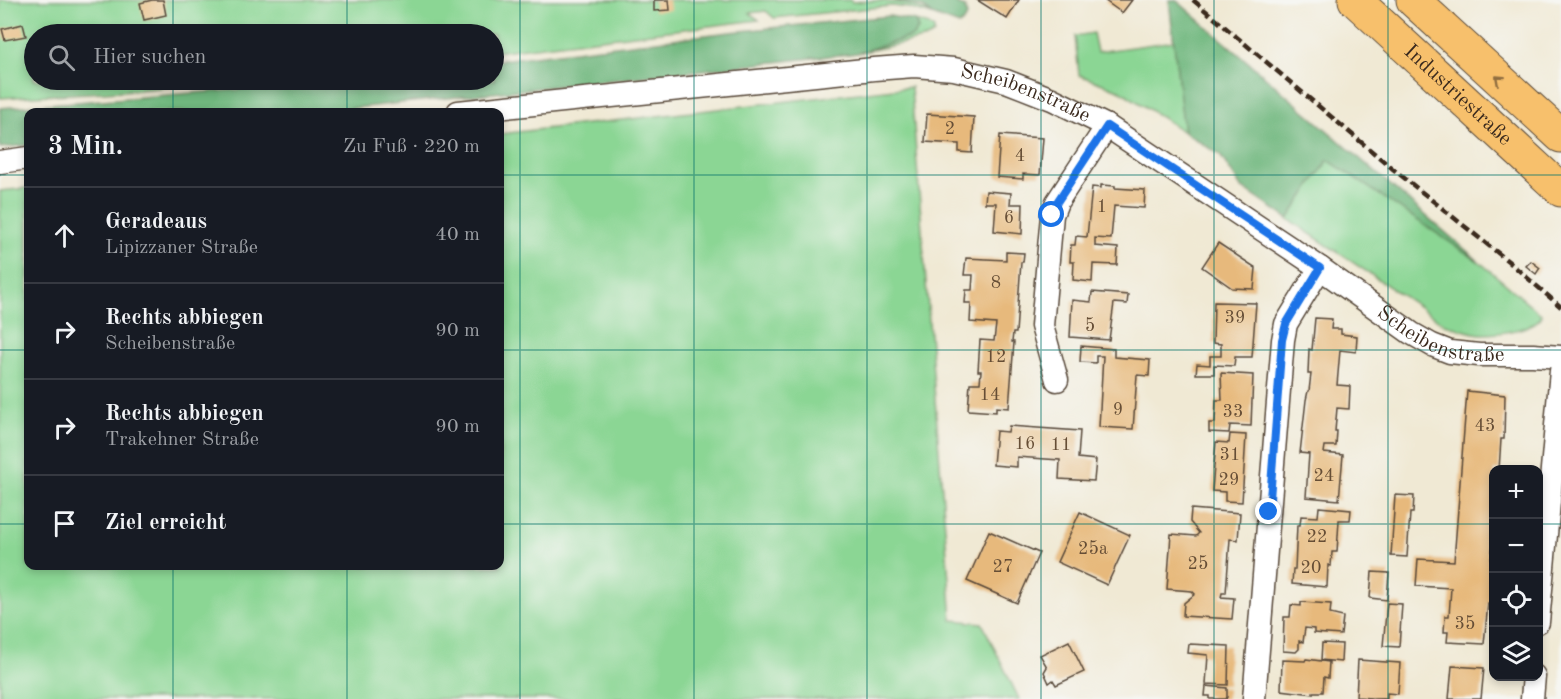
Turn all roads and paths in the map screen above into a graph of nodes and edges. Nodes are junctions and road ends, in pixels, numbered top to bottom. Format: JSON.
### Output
{"nodes":[{"id":1,"x":1355,"y":0,"type":"edge"},
{"id":2,"x":1413,"y":0,"type":"edge"},
{"id":3,"x":498,"y":108,"type":"edge"},
{"id":4,"x":1107,"y":126,"type":"junction"},
{"id":5,"x":1552,"y":127,"type":"edge"},
{"id":6,"x":24,"y":159,"type":"edge"},
{"id":7,"x":0,"y":162,"type":"edge"},
{"id":8,"x":1549,"y":180,"type":"edge"},
{"id":9,"x":1320,"y":268,"type":"junction"},
{"id":10,"x":1561,"y":357,"type":"edge"},
{"id":11,"x":1561,"y":371,"type":"edge"},
{"id":12,"x":1057,"y":380,"type":"dead end"},
{"id":13,"x":1543,"y":576,"type":"edge"},
{"id":14,"x":1534,"y":681,"type":"edge"},
{"id":15,"x":1254,"y":699,"type":"edge"},
{"id":16,"x":1532,"y":699,"type":"edge"}],
"edges":[{"from":1,"to":8,"type":"highway","name":"Industriestraße"},
{"from":5,"to":2,"type":"highway","name":"Industriestraße","one_way":true},
{"from":3,"to":4,"type":"street","name":"Scheibenstraße"},
{"from":4,"to":9,"type":"street","name":"Scheibenstraße"},
{"from":4,"to":12,"type":"street"},
{"from":6,"to":7,"type":"street"},
{"from":9,"to":10,"type":"street","name":"Scheibenstraße"},
{"from":9,"to":15,"type":"street"},
{"from":11,"to":13,"type":"street"},
{"from":14,"to":16,"type":"street"}]}
